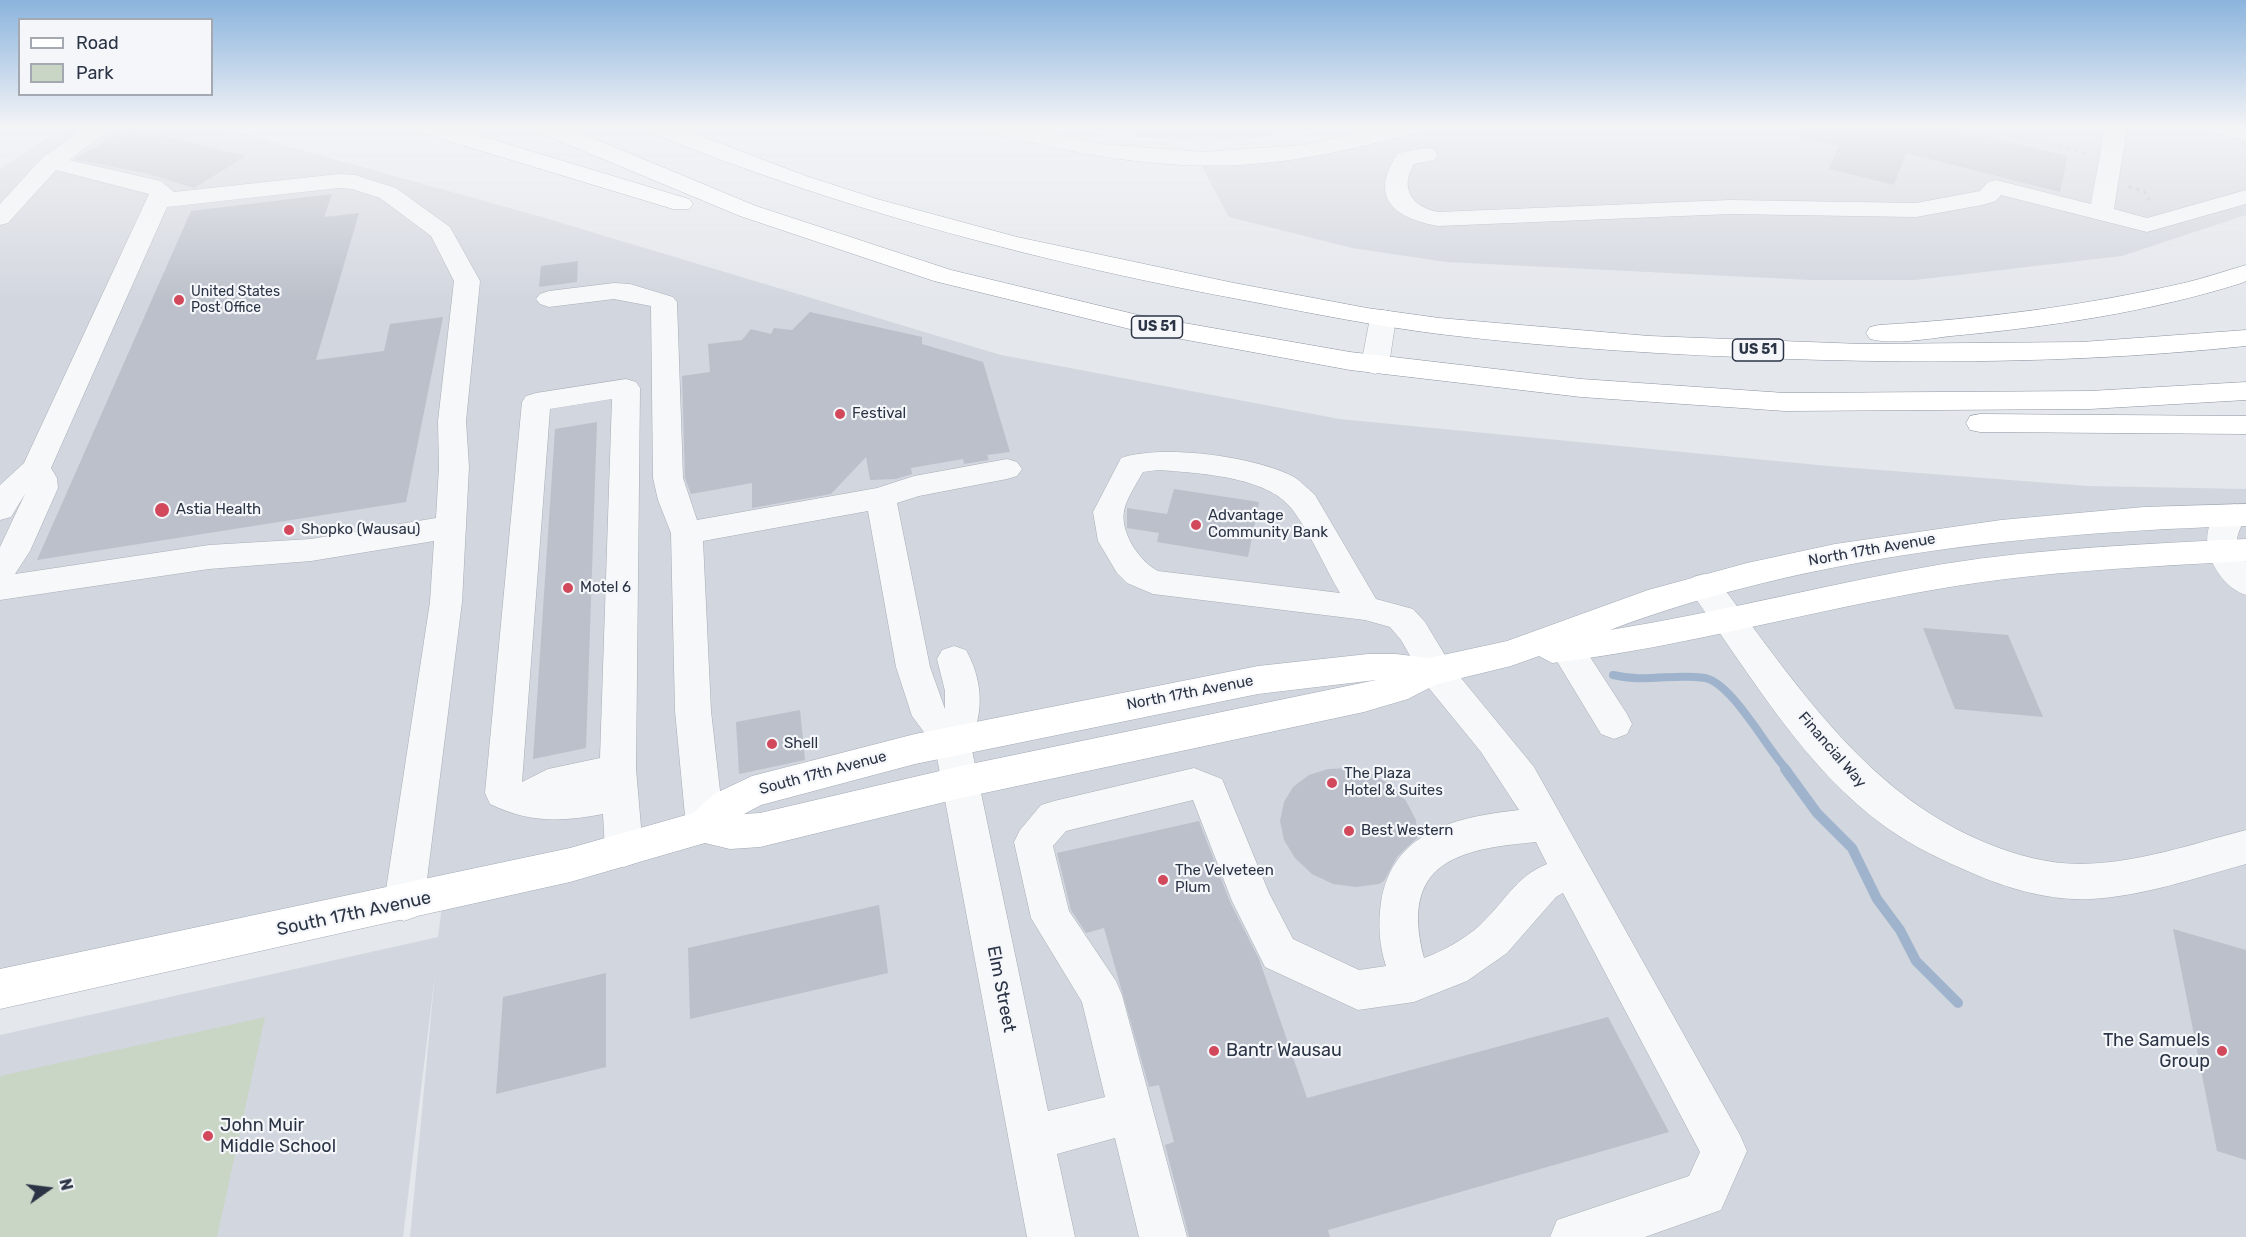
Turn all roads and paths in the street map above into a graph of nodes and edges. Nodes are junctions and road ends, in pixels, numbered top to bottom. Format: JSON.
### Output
{"nodes":[{"id":1,"x":30,"y":185,"type":"edge"},
{"id":2,"x":148,"y":185,"type":"edge"},
{"id":3,"x":320,"y":185,"type":"edge"},
{"id":4,"x":357,"y":185,"type":"edge"},
{"id":5,"x":617,"y":185,"type":"edge"},
{"id":6,"x":686,"y":185,"type":"edge"},
{"id":7,"x":804,"y":185,"type":"edge"},
{"id":8,"x":828,"y":185,"type":"edge"},
{"id":9,"x":1395,"y":185,"type":"edge"},
{"id":10,"x":2106,"y":185,"type":"edge"},
{"id":11,"x":2137,"y":190,"type":"dead end"},
{"id":12,"x":2246,"y":197,"type":"edge"},
{"id":13,"x":2149,"y":200,"type":"dead end"},
{"id":14,"x":158,"y":201,"type":"junction"},
{"id":15,"x":2101,"y":214,"type":"junction"},
{"id":16,"x":0,"y":218,"type":"edge"},
{"id":17,"x":941,"y":226,"type":"junction"},
{"id":18,"x":2246,"y":273,"type":"edge"},
{"id":19,"x":943,"y":276,"type":"junction"},
{"id":20,"x":1273,"y":298,"type":"junction"},
{"id":21,"x":549,"y":299,"type":"dead end"},
{"id":22,"x":1383,"y":318,"type":"junction"},
{"id":23,"x":2246,"y":338,"type":"edge"},
{"id":24,"x":1375,"y":365,"type":"junction"},
{"id":25,"x":2246,"y":391,"type":"edge"},
{"id":26,"x":1808,"y":403,"type":"junction"},
{"id":27,"x":2246,"y":425,"type":"edge"},
{"id":28,"x":1007,"y":469,"type":"dead end"},
{"id":29,"x":36,"y":470,"type":"junction"},
{"id":30,"x":0,"y":474,"type":"edge"},
{"id":31,"x":881,"y":498,"type":"junction"},
{"id":32,"x":0,"y":509,"type":"edge"},
{"id":33,"x":2240,"y":515,"type":"edge"},
{"id":34,"x":451,"y":527,"type":"junction"},
{"id":35,"x":687,"y":533,"type":"junction"},
{"id":36,"x":2234,"y":551,"type":"edge"},
{"id":37,"x":0,"y":571,"type":"edge"},
{"id":38,"x":2246,"y":583,"type":"edge"},
{"id":39,"x":1704,"y":586,"type":"junction"},
{"id":40,"x":0,"y":588,"type":"edge"},
{"id":41,"x":1365,"y":608,"type":"junction"},
{"id":42,"x":1729,"y":619,"type":"junction"},
{"id":43,"x":1567,"y":649,"type":"junction"},
{"id":44,"x":1511,"y":653,"type":"junction"},
{"id":45,"x":954,"y":658,"type":"dead end"},
{"id":46,"x":1433,"y":671,"type":"junction"},
{"id":47,"x":1614,"y":724,"type":"dead end"},
{"id":48,"x":952,"y":741,"type":"junction"},
{"id":49,"x":619,"y":782,"type":"junction"},
{"id":50,"x":961,"y":782,"type":"junction"},
{"id":51,"x":1547,"y":824,"type":"junction"},
{"id":52,"x":705,"y":826,"type":"junction"},
{"id":53,"x":2246,"y":847,"type":"edge"},
{"id":54,"x":624,"y":850,"type":"junction"},
{"id":55,"x":1573,"y":871,"type":"junction"},
{"id":56,"x":404,"y":903,"type":"junction"},
{"id":57,"x":1414,"y":982,"type":"junction"},
{"id":58,"x":0,"y":989,"type":"edge"},
{"id":59,"x":1131,"y":1112,"type":"junction"},
{"id":60,"x":1031,"y":1138,"type":"junction"},
{"id":61,"x":1051,"y":1237,"type":"edge"},
{"id":62,"x":1163,"y":1237,"type":"edge"},
{"id":63,"x":1574,"y":1237,"type":"edge"}],
"edges":[{"from":1,"to":16,"type":"street"},
{"from":2,"to":14,"type":"street"},
{"from":3,"to":14,"type":"street"},
{"from":4,"to":34,"type":"street"},
{"from":5,"to":19,"type":"main road"},
{"from":6,"to":19,"type":"main road","number":"US 51"},
{"from":7,"to":17,"type":"main road","number":"US 51"},
{"from":8,"to":17,"type":"main road"},
{"from":9,"to":15,"type":"street"},
{"from":10,"to":15,"type":"street"},
{"from":11,"to":13,"type":"path"},
{"from":12,"to":15,"type":"street"},
{"from":14,"to":29,"type":"street"},
{"from":17,"to":20,"type":"main road","number":"US 51"},
{"from":18,"to":20,"type":"main road"},
{"from":19,"to":24,"type":"main road","number":"US 51"},
{"from":20,"to":22,"type":"main road","number":"US 51"},
{"from":21,"to":35,"type":"street"},
{"from":22,"to":23,"type":"main road","number":"US 51"},
{"from":22,"to":24,"type":"street"},
{"from":24,"to":26,"type":"main road","number":"US 51"},
{"from":25,"to":26,"type":"main road","number":"US 51"},
{"from":26,"to":27,"type":"main road"},
{"from":28,"to":31,"type":"street"},
{"from":29,"to":30,"type":"street"},
{"from":29,"to":32,"type":"street"},
{"from":29,"to":37,"type":"street"},
{"from":31,"to":35,"type":"street"},
{"from":31,"to":48,"type":"street"},
{"from":33,"to":36,"type":"street"},
{"from":33,"to":39,"type":"main road","name":"North 17th Avenue"},
{"from":34,"to":40,"type":"street"},
{"from":34,"to":56,"type":"street"},
{"from":35,"to":52,"type":"street"},
{"from":36,"to":38,"type":"street"},
{"from":36,"to":42,"type":"main road","name":"North 17th Avenue"},
{"from":39,"to":42,"type":"street","name":"Financial Way"},
{"from":39,"to":44,"type":"main road","name":"North 17th Avenue"},
{"from":41,"to":41,"type":"street"},
{"from":41,"to":46,"type":"street"},
{"from":42,"to":43,"type":"main road","name":"North 17th Avenue"},
{"from":42,"to":53,"type":"street","name":"Financial Way"},
{"from":43,"to":44,"type":"main road","name":"North 17th Avenue"},
{"from":43,"to":47,"type":"street"},
{"from":44,"to":46,"type":"main road","name":"North 17th Avenue"},
{"from":45,"to":48,"type":"street"},
{"from":46,"to":48,"type":"main road","name":"North 17th Avenue"},
{"from":46,"to":50,"type":"main road","name":"North 17th Avenue"},
{"from":46,"to":51,"type":"street"},
{"from":48,"to":50,"type":"street","name":"Elm Street"},
{"from":48,"to":52,"type":"main road","name":"South 17th Avenue"},
{"from":49,"to":49,"type":"street"},
{"from":49,"to":54,"type":"street"},
{"from":50,"to":52,"type":"main road","name":"South 17th Avenue"},
{"from":50,"to":60,"type":"street","name":"Elm Street"},
{"from":51,"to":55,"type":"street"},
{"from":51,"to":57,"type":"street"},
{"from":52,"to":54,"type":"main road","name":"South 17th Avenue"},
{"from":54,"to":56,"type":"main road","name":"South 17th Avenue"},
{"from":55,"to":57,"type":"street"},
{"from":55,"to":63,"type":"street"},
{"from":56,"to":58,"type":"main road","name":"South 17th Avenue"},
{"from":57,"to":59,"type":"street"},
{"from":59,"to":60,"type":"street"},
{"from":59,"to":62,"type":"street"},
{"from":60,"to":61,"type":"street","name":"Elm Street"}]}
